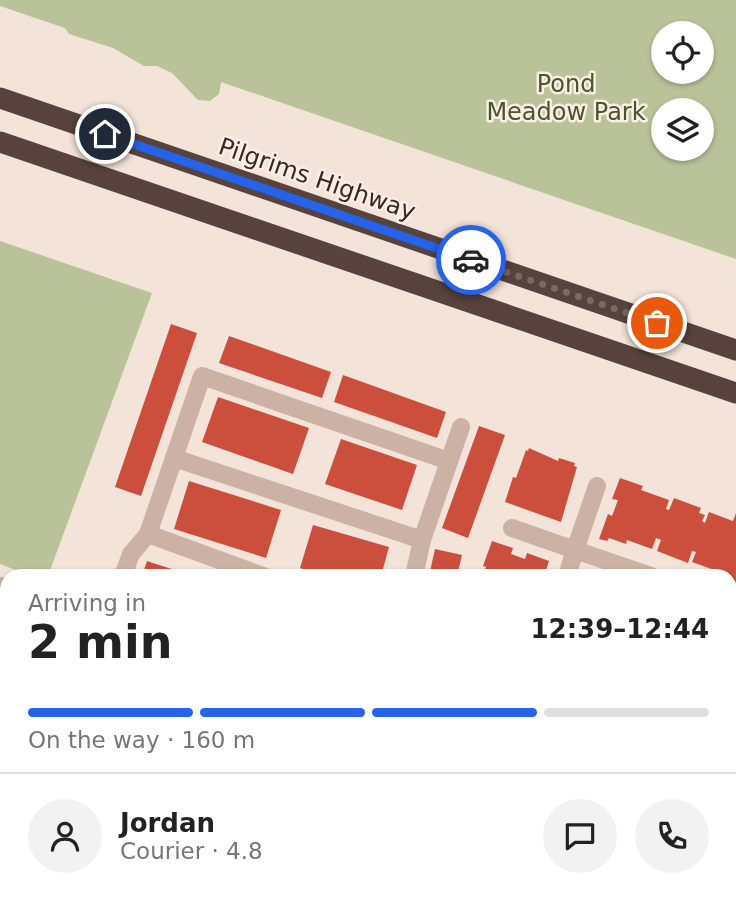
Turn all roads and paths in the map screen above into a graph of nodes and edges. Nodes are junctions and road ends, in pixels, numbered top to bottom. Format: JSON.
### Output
{"nodes":[{"id":1,"x":0,"y":98,"type":"edge"},
{"id":2,"x":0,"y":142,"type":"edge"},
{"id":3,"x":736,"y":350,"type":"edge"},
{"id":4,"x":736,"y":393,"type":"edge"},
{"id":5,"x":461,"y":427,"type":"dead end"},
{"id":6,"x":174,"y":458,"type":"junction"},
{"id":7,"x":449,"y":461,"type":"junction"},
{"id":8,"x":597,"y":486,"type":"dead end"},
{"id":9,"x":512,"y":528,"type":"dead end"},
{"id":10,"x":148,"y":534,"type":"junction"},
{"id":11,"x":422,"y":540,"type":"junction"},
{"id":12,"x":575,"y":550,"type":"junction"},
{"id":13,"x":126,"y":569,"type":"edge"},
{"id":14,"x":244,"y":569,"type":"edge"},
{"id":15,"x":416,"y":569,"type":"edge"},
{"id":16,"x":569,"y":569,"type":"edge"},
{"id":17,"x":631,"y":569,"type":"edge"}],
"edges":[{"from":1,"to":3,"type":"highway","name":"Pilgrims Highway"},
{"from":2,"to":4,"type":"highway"},
{"from":5,"to":7,"type":"street"},
{"from":6,"to":7,"type":"street"},
{"from":6,"to":10,"type":"street"},
{"from":6,"to":11,"type":"street"},
{"from":7,"to":11,"type":"street"},
{"from":8,"to":12,"type":"street"},
{"from":9,"to":12,"type":"street"},
{"from":10,"to":13,"type":"street"},
{"from":10,"to":14,"type":"street"},
{"from":11,"to":15,"type":"street"},
{"from":12,"to":16,"type":"street"},
{"from":12,"to":17,"type":"street"}]}
